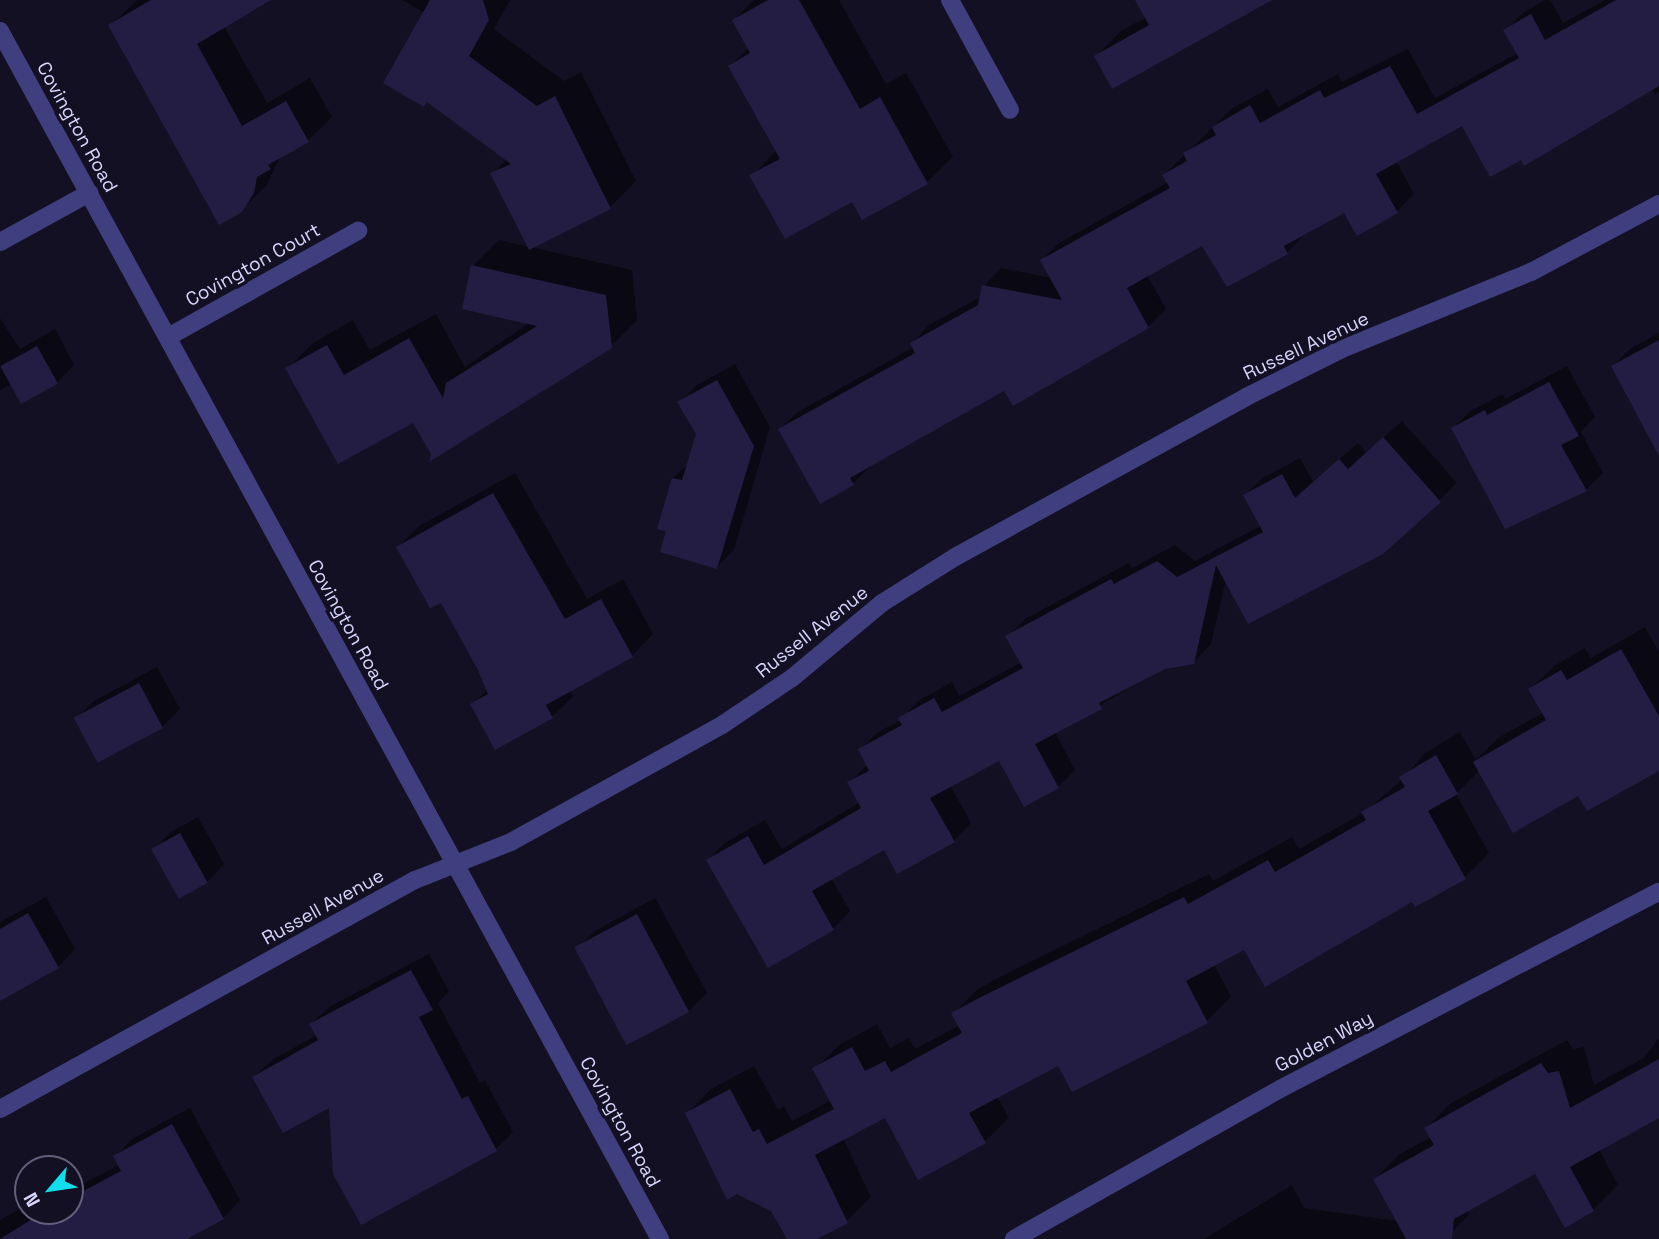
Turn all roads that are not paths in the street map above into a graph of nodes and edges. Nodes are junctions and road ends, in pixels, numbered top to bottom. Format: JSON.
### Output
{"nodes":[{"id":1,"x":950,"y":0,"type":"edge"},
{"id":2,"x":0,"y":31,"type":"edge"},
{"id":3,"x":1010,"y":110,"type":"dead end"},
{"id":4,"x":89,"y":192,"type":"junction"},
{"id":5,"x":1659,"y":204,"type":"edge"},
{"id":6,"x":358,"y":231,"type":"dead end"},
{"id":7,"x":0,"y":242,"type":"edge"},
{"id":8,"x":168,"y":337,"type":"junction"},
{"id":9,"x":455,"y":864,"type":"junction"},
{"id":10,"x":1659,"y":892,"type":"edge"},
{"id":11,"x":0,"y":1109,"type":"edge"},
{"id":12,"x":660,"y":1239,"type":"edge"},
{"id":13,"x":1014,"y":1239,"type":"edge"}],
"edges":[{"from":1,"to":3,"type":"street"},
{"from":2,"to":4,"type":"street","name":"Covington Road"},
{"from":4,"to":7,"type":"street"},
{"from":4,"to":8,"type":"street","name":"Covington Road"},
{"from":5,"to":9,"type":"street","name":"Russell Avenue"},
{"from":6,"to":8,"type":"street","name":"Covington Court"},
{"from":8,"to":9,"type":"street","name":"Covington Road"},
{"from":9,"to":11,"type":"street","name":"Russell Avenue"},
{"from":9,"to":12,"type":"street","name":"Covington Road"},
{"from":10,"to":13,"type":"street","name":"Golden Way"}]}
